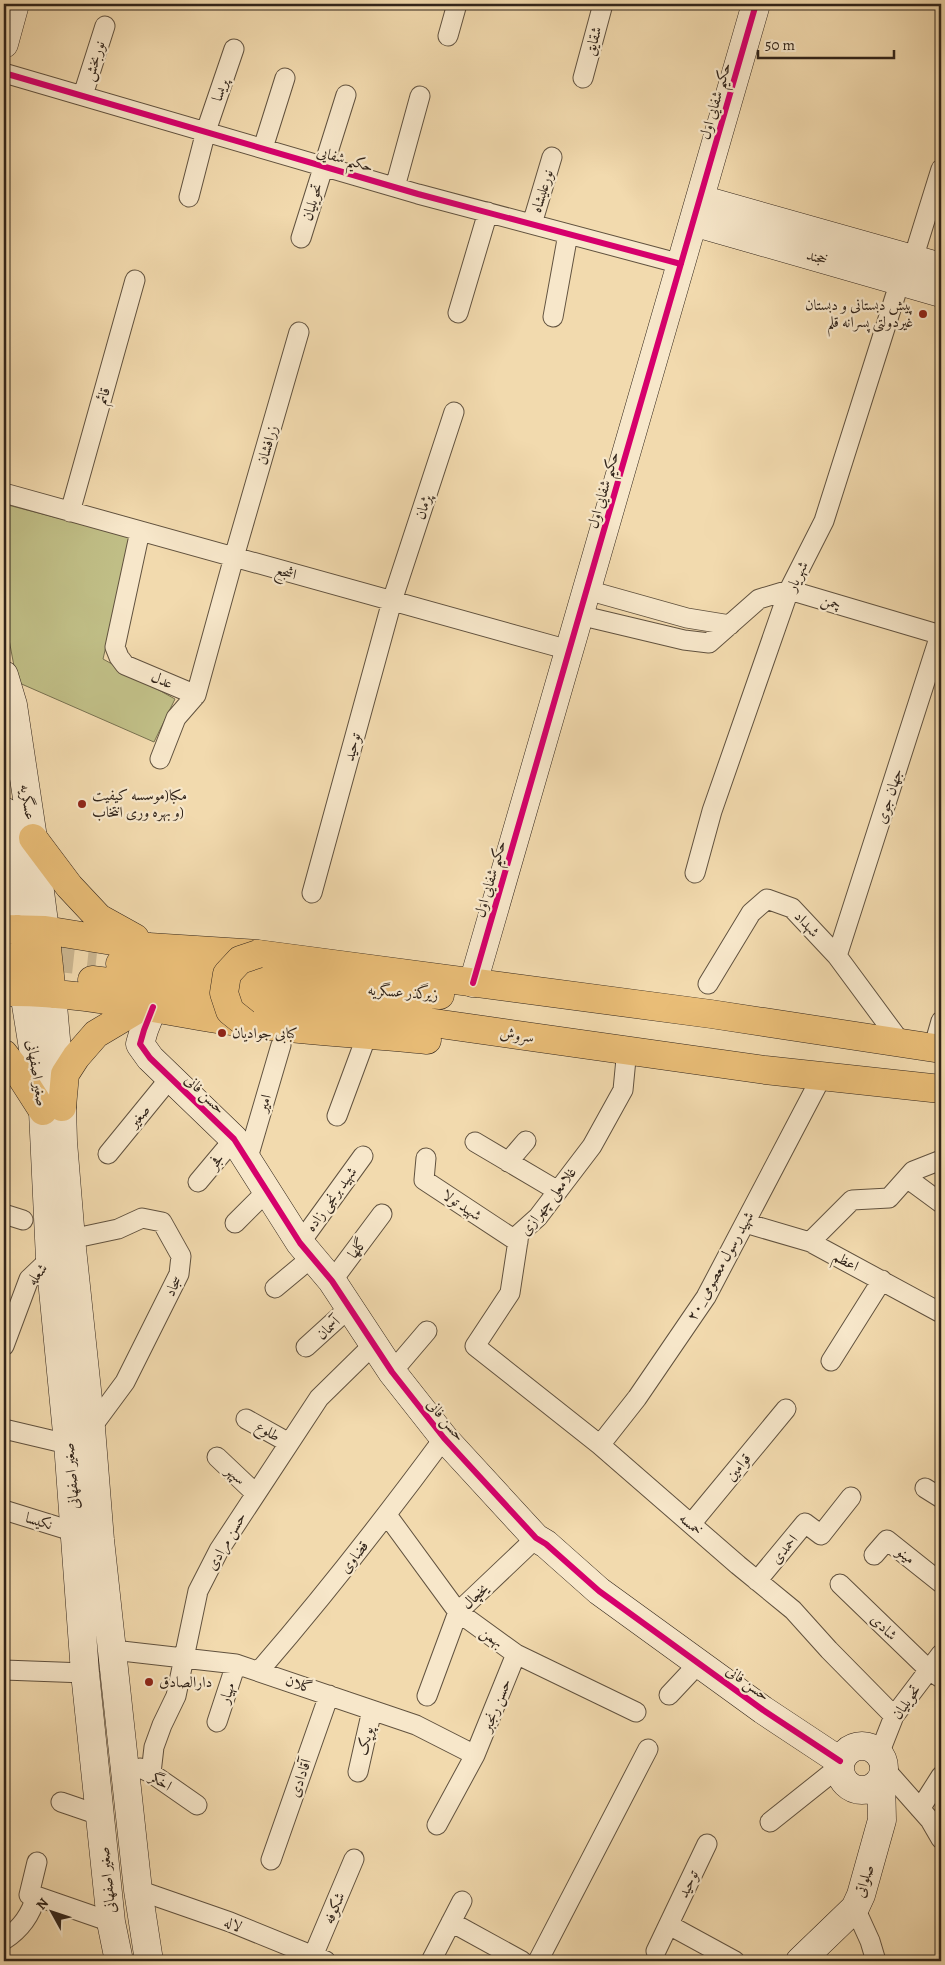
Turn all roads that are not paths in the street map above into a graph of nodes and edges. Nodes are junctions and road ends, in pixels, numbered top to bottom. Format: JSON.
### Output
{"nodes":[{"id":1,"x":15,"y":4,"type":"edge"},
{"id":2,"x":457,"y":4,"type":"edge"},
{"id":3,"x":603,"y":4,"type":"edge"},
{"id":4,"x":756,"y":4,"type":"edge"},
{"id":5,"x":105,"y":26,"type":"dead end"},
{"id":6,"x":448,"y":36,"type":"dead end"},
{"id":7,"x":4,"y":44,"type":"edge"},
{"id":8,"x":234,"y":49,"type":"dead end"},
{"id":9,"x":4,"y":73,"type":"edge"},
{"id":10,"x":284,"y":78,"type":"dead end"},
{"id":11,"x":583,"y":78,"type":"dead end"},
{"id":12,"x":346,"y":95,"type":"dead end"},
{"id":13,"x":83,"y":96,"type":"junction"},
{"id":14,"x":420,"y":96,"type":"dead end"},
{"id":15,"x":206,"y":131,"type":"junction"},
{"id":16,"x":263,"y":148,"type":"junction"},
{"id":17,"x":552,"y":158,"type":"dead end"},
{"id":18,"x":324,"y":166,"type":"junction"},
{"id":19,"x":941,"y":169,"type":"edge"},
{"id":20,"x":395,"y":187,"type":"junction"},
{"id":21,"x":189,"y":197,"type":"dead end"},
{"id":22,"x":696,"y":210,"type":"junction"},
{"id":23,"x":488,"y":212,"type":"junction"},
{"id":24,"x":532,"y":224,"type":"junction"},
{"id":25,"x":568,"y":234,"type":"junction"},
{"id":26,"x":301,"y":238,"type":"dead end"},
{"id":27,"x":681,"y":264,"type":"junction"},
{"id":28,"x":941,"y":267,"type":"edge"},
{"id":29,"x":907,"y":270,"type":"junction"},
{"id":30,"x":135,"y":280,"type":"dead end"},
{"id":31,"x":941,"y":293,"type":"edge"},
{"id":32,"x":458,"y":313,"type":"dead end"},
{"id":33,"x":553,"y":317,"type":"dead end"},
{"id":34,"x":299,"y":332,"type":"dead end"},
{"id":35,"x":454,"y":412,"type":"dead end"},
{"id":36,"x":4,"y":493,"type":"edge"},
{"id":37,"x":70,"y":512,"type":"junction"},
{"id":38,"x":140,"y":531,"type":"junction"},
{"id":39,"x":234,"y":557,"type":"junction"},
{"id":40,"x":790,"y":590,"type":"junction"},
{"id":41,"x":392,"y":601,"type":"junction"},
{"id":42,"x":583,"y":603,"type":"junction"},
{"id":43,"x":730,"y":625,"type":"junction"},
{"id":44,"x":941,"y":635,"type":"edge"},
{"id":45,"x":569,"y":650,"type":"junction"},
{"id":46,"x":4,"y":675,"type":"edge"},
{"id":47,"x":196,"y":695,"type":"junction"},
{"id":48,"x":160,"y":759,"type":"dead end"},
{"id":49,"x":4,"y":811,"type":"edge"},
{"id":50,"x":33,"y":838,"type":"junction"},
{"id":51,"x":695,"y":873,"type":"dead end"},
{"id":52,"x":312,"y":892,"type":"dead end"},
{"id":53,"x":11,"y":929,"type":"edge"},
{"id":54,"x":45,"y":930,"type":"junction"},
{"id":55,"x":149,"y":947,"type":"junction"},
{"id":56,"x":258,"y":954,"type":"junction"},
{"id":57,"x":837,"y":956,"type":"junction"},
{"id":58,"x":94,"y":971,"type":"joint"},
{"id":59,"x":473,"y":983,"type":"junction"},
{"id":60,"x":708,"y":984,"type":"dead end"},
{"id":61,"x":14,"y":992,"type":"edge"},
{"id":62,"x":52,"y":994,"type":"junction"},
{"id":63,"x":148,"y":1007,"type":"junction"},
{"id":64,"x":711,"y":1014,"type":"junction"},
{"id":65,"x":941,"y":1021,"type":"edge"},
{"id":66,"x":244,"y":1023,"type":"junction"},
{"id":67,"x":367,"y":1034,"type":"junction"},
{"id":68,"x":902,"y":1044,"type":"junction"},
{"id":69,"x":281,"y":1045,"type":"dead end"},
{"id":70,"x":937,"y":1049,"type":"edge"},
{"id":71,"x":4,"y":1054,"type":"edge"},
{"id":72,"x":626,"y":1059,"type":"junction"},
{"id":73,"x":765,"y":1070,"type":"junction"},
{"id":74,"x":822,"y":1076,"type":"junction"},
{"id":75,"x":170,"y":1078,"type":"junction"},
{"id":76,"x":941,"y":1090,"type":"edge"},
{"id":77,"x":52,"y":1109,"type":"junction"},
{"id":78,"x":337,"y":1116,"type":"dead end"},
{"id":79,"x":526,"y":1141,"type":"dead end"},
{"id":80,"x":475,"y":1142,"type":"dead end"},
{"id":81,"x":240,"y":1150,"type":"junction"},
{"id":82,"x":108,"y":1154,"type":"dead end"},
{"id":83,"x":363,"y":1156,"type":"dead end"},
{"id":84,"x":426,"y":1158,"type":"dead end"},
{"id":85,"x":941,"y":1160,"type":"edge"},
{"id":86,"x":508,"y":1162,"type":"junction"},
{"id":87,"x":907,"y":1178,"type":"junction"},
{"id":88,"x":198,"y":1182,"type":"dead end"},
{"id":89,"x":558,"y":1191,"type":"junction"},
{"id":90,"x":266,"y":1192,"type":"junction"},
{"id":91,"x":941,"y":1203,"type":"edge"},
{"id":92,"x":4,"y":1214,"type":"edge"},
{"id":93,"x":382,"y":1214,"type":"dead end"},
{"id":94,"x":24,"y":1220,"type":"dead end"},
{"id":95,"x":236,"y":1223,"type":"dead end"},
{"id":96,"x":744,"y":1223,"type":"junction"},
{"id":97,"x":71,"y":1239,"type":"junction"},
{"id":98,"x":518,"y":1242,"type":"junction"},
{"id":99,"x":810,"y":1242,"type":"junction"},
{"id":100,"x":305,"y":1250,"type":"junction"},
{"id":101,"x":50,"y":1259,"type":"junction"},
{"id":102,"x":882,"y":1280,"type":"junction"},
{"id":103,"x":332,"y":1281,"type":"junction"},
{"id":104,"x":275,"y":1288,"type":"dead end"},
{"id":105,"x":349,"y":1308,"type":"junction"},
{"id":106,"x":941,"y":1313,"type":"edge"},
{"id":107,"x":428,"y":1330,"type":"dead end"},
{"id":108,"x":4,"y":1346,"type":"edge"},
{"id":109,"x":373,"y":1346,"type":"junction"},
{"id":110,"x":476,"y":1346,"type":"joint"},
{"id":111,"x":306,"y":1348,"type":"dead end"},
{"id":112,"x":831,"y":1361,"type":"dead end"},
{"id":113,"x":392,"y":1372,"type":"junction"},
{"id":114,"x":786,"y":1409,"type":"dead end"},
{"id":115,"x":246,"y":1419,"type":"dead end"},
{"id":116,"x":91,"y":1428,"type":"junction"},
{"id":117,"x":4,"y":1429,"type":"edge"},
{"id":118,"x":444,"y":1438,"type":"junction"},
{"id":119,"x":59,"y":1442,"type":"dead end"},
{"id":120,"x":289,"y":1443,"type":"junction"},
{"id":121,"x":600,"y":1445,"type":"junction"},
{"id":122,"x":217,"y":1457,"type":"dead end"},
{"id":123,"x":925,"y":1488,"type":"dead end"},
{"id":124,"x":255,"y":1493,"type":"junction"},
{"id":125,"x":851,"y":1497,"type":"dead end"},
{"id":126,"x":941,"y":1498,"type":"edge"},
{"id":127,"x":4,"y":1510,"type":"edge"},
{"id":128,"x":387,"y":1515,"type":"junction"},
{"id":129,"x":691,"y":1524,"type":"junction"},
{"id":130,"x":75,"y":1532,"type":"junction"},
{"id":131,"x":536,"y":1538,"type":"junction"},
{"id":132,"x":874,"y":1555,"type":"dead end"},
{"id":133,"x":757,"y":1581,"type":"junction"},
{"id":134,"x":941,"y":1583,"type":"edge"},
{"id":135,"x":840,"y":1584,"type":"dead end"},
{"id":136,"x":458,"y":1612,"type":"junction"},
{"id":137,"x":516,"y":1654,"type":"junction"},
{"id":138,"x":941,"y":1654,"type":"edge"},
{"id":139,"x":184,"y":1657,"type":"junction"},
{"id":140,"x":114,"y":1662,"type":"junction"},
{"id":141,"x":699,"y":1663,"type":"junction"},
{"id":142,"x":236,"y":1664,"type":"junction"},
{"id":143,"x":4,"y":1670,"type":"edge"},
{"id":144,"x":259,"y":1671,"type":"junction"},
{"id":145,"x":85,"y":1673,"type":"junction"},
{"id":146,"x":935,"y":1674,"type":"edge"},
{"id":147,"x":329,"y":1695,"type":"junction"},
{"id":148,"x":668,"y":1695,"type":"dead end"},
{"id":149,"x":427,"y":1696,"type":"dead end"},
{"id":150,"x":372,"y":1710,"type":"junction"},
{"id":151,"x":636,"y":1712,"type":"dead end"},
{"id":152,"x":894,"y":1716,"type":"junction"},
{"id":153,"x":217,"y":1722,"type":"dead end"},
{"id":154,"x":648,"y":1749,"type":"dead end"},
{"id":155,"x":475,"y":1755,"type":"junction"},
{"id":156,"x":124,"y":1760,"type":"junction"},
{"id":157,"x":839,"y":1764,"type":"junction"},
{"id":158,"x":882,"y":1767,"type":"junction"},
{"id":159,"x":358,"y":1772,"type":"dead end"},
{"id":160,"x":151,"y":1773,"type":"junction"},
{"id":161,"x":941,"y":1776,"type":"edge"},
{"id":162,"x":61,"y":1802,"type":"dead end"},
{"id":163,"x":198,"y":1805,"type":"dead end"},
{"id":164,"x":920,"y":1809,"type":"junction"},
{"id":165,"x":99,"y":1815,"type":"junction"},
{"id":166,"x":770,"y":1822,"type":"dead end"},
{"id":167,"x":437,"y":1825,"type":"dead end"},
{"id":168,"x":941,"y":1839,"type":"edge"},
{"id":169,"x":708,"y":1844,"type":"dead end"},
{"id":170,"x":354,"y":1859,"type":"dead end"},
{"id":171,"x":271,"y":1860,"type":"dead end"},
{"id":172,"x":37,"y":1862,"type":"dead end"},
{"id":173,"x":138,"y":1890,"type":"junction"},
{"id":174,"x":36,"y":1896,"type":"junction"},
{"id":175,"x":462,"y":1901,"type":"dead end"},
{"id":176,"x":855,"y":1908,"type":"junction"},
{"id":177,"x":111,"y":1922,"type":"junction"},
{"id":178,"x":450,"y":1922,"type":"junction"},
{"id":179,"x":669,"y":1925,"type":"junction"},
{"id":180,"x":4,"y":1940,"type":"edge"},
{"id":181,"x":656,"y":1951,"type":"dead end"},
{"id":182,"x":291,"y":1955,"type":"edge"},
{"id":183,"x":320,"y":1959,"type":"edge"},
{"id":184,"x":119,"y":1961,"type":"edge"},
{"id":185,"x":149,"y":1961,"type":"edge"},
{"id":186,"x":431,"y":1961,"type":"edge"},
{"id":187,"x":522,"y":1961,"type":"edge"},
{"id":188,"x":538,"y":1961,"type":"edge"},
{"id":189,"x":734,"y":1961,"type":"edge"},
{"id":190,"x":800,"y":1961,"type":"edge"},
{"id":191,"x":876,"y":1961,"type":"edge"}],
"edges":[{"from":1,"to":7,"type":"street"},
{"from":2,"to":6,"type":"street"},
{"from":3,"to":11,"type":"street","name":"شقایق"},
{"from":4,"to":22,"type":"street","name":"حکیم شفایی اول"},
{"from":5,"to":13,"type":"street","name":"نوربخش"},
{"from":8,"to":15,"type":"street","name":"پریسا"},
{"from":9,"to":13,"type":"street","name":"حکیم شفایی"},
{"from":10,"to":16,"type":"street"},
{"from":12,"to":18,"type":"street"},
{"from":13,"to":15,"type":"street","name":"حکیم شفایی"},
{"from":14,"to":20,"type":"street"},
{"from":15,"to":16,"type":"street","name":"حکیم شفایی"},
{"from":15,"to":21,"type":"street","name":"پریسا"},
{"from":16,"to":18,"type":"street","name":"حکیم شفایی"},
{"from":17,"to":24,"type":"street","name":"نورعلیشاه"},
{"from":18,"to":20,"type":"street","name":"حکیم شفایی"},
{"from":18,"to":26,"type":"street","name":"تحویلیان"},
{"from":19,"to":29,"type":"street","name":"شهریار"},
{"from":20,"to":23,"type":"street","name":"حکیم شفایی"},
{"from":22,"to":27,"type":"street","name":"حکیم شفایی اول"},
{"from":22,"to":29,"type":"street","name":"خجند"},
{"from":23,"to":24,"type":"street","name":"حکیم شفایی"},
{"from":23,"to":32,"type":"street"},
{"from":24,"to":25,"type":"street","name":"حکیم شفایی"},
{"from":25,"to":27,"type":"street","name":"حکیم شفایی"},
{"from":25,"to":33,"type":"street"},
{"from":27,"to":42,"type":"street","name":"حکیم شفایی اول"},
{"from":28,"to":29,"type":"street","name":"خجند"},
{"from":29,"to":31,"type":"street","name":"خجند"},
{"from":29,"to":40,"type":"street","name":"شهریار"},
{"from":30,"to":37,"type":"street","name":"قائم"},
{"from":34,"to":39,"type":"street","name":"زرافشان"},
{"from":35,"to":41,"type":"street","name":"پژمان"},
{"from":36,"to":37,"type":"street","name":"اشجع"},
{"from":37,"to":38,"type":"street","name":"اشجع"},
{"from":38,"to":39,"type":"street","name":"اشجع"},
{"from":38,"to":47,"type":"street","name":"عدل"},
{"from":39,"to":41,"type":"street","name":"اشجع"},
{"from":39,"to":47,"type":"street"},
{"from":40,"to":43,"type":"street"},
{"from":40,"to":44,"type":"street","name":"چمن"},
{"from":40,"to":51,"type":"street","name":"شهریار"},
{"from":41,"to":45,"type":"street","name":"اشجع"},
{"from":41,"to":52,"type":"street","name":"توحید"},
{"from":42,"to":43,"type":"street"},
{"from":42,"to":43,"type":"street"},
{"from":42,"to":45,"type":"street","name":"حکیم شفایی اول"},
{"from":44,"to":57,"type":"street","name":"جهان جوی"},
{"from":45,"to":59,"type":"street","name":"حکیم شفایی اول"},
{"from":46,"to":50,"type":"street","name":"عسگریه"},
{"from":47,"to":48,"type":"street"},
{"from":49,"to":53,"type":"street","name":"عسگریه"},
{"from":50,"to":54,"type":"street","name":"عسگریه"},
{"from":50,"to":55,"type":"main road"},
{"from":53,"to":54,"type":"main road"},
{"from":53,"to":61,"type":"main road"},
{"from":54,"to":55,"type":"main road"},
{"from":54,"to":62,"type":"main road"},
{"from":55,"to":56,"type":"main road"},
{"from":56,"to":59,"type":"main road"},
{"from":56,"to":66,"type":"main road","bridge":true},
{"from":57,"to":60,"type":"street","name":"شهداد"},
{"from":57,"to":68,"type":"street","name":"شهداد"},
{"from":58,"to":64,"type":"main road","name":"زیرگذر عسگریه"},
{"from":58,"to":73,"type":"main road","name":"سروش"},
{"from":59,"to":64,"type":"main road"},
{"from":61,"to":62,"type":"main road"},
{"from":61,"to":77,"type":"street","name":"صغیر اصفهانی"},
{"from":62,"to":63,"type":"main road"},
{"from":62,"to":77,"type":"street","name":"صغیر اصفهانی"},
{"from":63,"to":66,"type":"main road"},
{"from":63,"to":75,"type":"street","name":"حسن فانی"},
{"from":63,"to":77,"type":"main road"},
{"from":64,"to":68,"type":"main road"},
{"from":65,"to":70,"type":"street"},
{"from":66,"to":67,"type":"main road"},
{"from":67,"to":72,"type":"main road"},
{"from":67,"to":78,"type":"street"},
{"from":68,"to":70,"type":"main road"},
{"from":69,"to":81,"type":"street","name":"امیر"},
{"from":71,"to":77,"type":"main road"},
{"from":72,"to":73,"type":"main road"},
{"from":72,"to":89,"type":"street","name":"غلامعلی چهرازی"},
{"from":73,"to":74,"type":"main road","name":"سروش"},
{"from":74,"to":76,"type":"main road","name":"سروش"},
{"from":74,"to":96,"type":"street","name":"۲۰_شهید رسول معصومی"},
{"from":75,"to":81,"type":"street","name":"حسن فانی"},
{"from":75,"to":82,"type":"street","name":"صغیر"},
{"from":77,"to":97,"type":"street","name":"صغیر اصفهانی"},
{"from":77,"to":101,"type":"street","name":"صغیر اصفهانی"},
{"from":79,"to":86,"type":"street"},
{"from":80,"to":86,"type":"street"},
{"from":81,"to":88,"type":"street","name":"فجر"},
{"from":81,"to":90,"type":"street","name":"حسن فانی"},
{"from":83,"to":100,"type":"street","name":"شهید برنجی زاده"},
{"from":84,"to":98,"type":"street","name":"شهید تولا"},
{"from":85,"to":87,"type":"street"},
{"from":86,"to":89,"type":"street"},
{"from":87,"to":91,"type":"street"},
{"from":87,"to":99,"type":"street"},
{"from":89,"to":98,"type":"street","name":"غلامعلی چهرازی"},
{"from":90,"to":95,"type":"street"},
{"from":90,"to":100,"type":"street","name":"حسن فانی"},
{"from":92,"to":94,"type":"street"},
{"from":93,"to":103,"type":"street","name":"گلها"},
{"from":96,"to":99,"type":"street","name":"اعظم"},
{"from":96,"to":121,"type":"street","name":"۲۰_شهید رسول معصومی"},
{"from":97,"to":116,"type":"street","name":"صغیر اصفهانی"},
{"from":97,"to":116,"type":"street","name":"سجاد"},
{"from":98,"to":110,"type":"street","name":"غلامعلی چهرازی"},
{"from":99,"to":102,"type":"street","name":"اعظم"},
{"from":100,"to":103,"type":"street","name":"حسن فانی"},
{"from":100,"to":104,"type":"street","name":"شهید برنجی زاده"},
{"from":101,"to":108,"type":"street","name":"شعله"},
{"from":101,"to":130,"type":"street","name":"صغیر اصفهانی"},
{"from":102,"to":106,"type":"street","name":"اعظم"},
{"from":102,"to":112,"type":"street"},
{"from":103,"to":105,"type":"street","name":"حسن فانی"},
{"from":105,"to":109,"type":"street","name":"حسن فانی"},
{"from":105,"to":111,"type":"street","name":"آسمان"},
{"from":107,"to":113,"type":"street"},
{"from":109,"to":113,"type":"street","name":"حسن فانی"},
{"from":109,"to":120,"type":"street","name":"حسن مرادی"},
{"from":110,"to":121,"type":"street","name":"خمسه"},
{"from":113,"to":118,"type":"street","name":"حسن فانی"},
{"from":114,"to":129,"type":"street","name":"قوامین"},
{"from":115,"to":120,"type":"street","name":"طلوع"},
{"from":116,"to":140,"type":"street","name":"صغیر اصفهانی"},
{"from":117,"to":119,"type":"street"},
{"from":118,"to":128,"type":"street","name":"قضاوی"},
{"from":118,"to":131,"type":"street","name":"حسن فانی"},
{"from":120,"to":124,"type":"street","name":"حسن مرادی"},
{"from":121,"to":129,"type":"street","name":"خمسه"},
{"from":122,"to":124,"type":"street","name":"سپهر"},
{"from":123,"to":126,"type":"street"},
{"from":124,"to":139,"type":"street","name":"حسن مرادی"},
{"from":125,"to":133,"type":"street","name":"احمدی"},
{"from":127,"to":130,"type":"street","name":"نکیسا"},
{"from":128,"to":136,"type":"street","name":"بهمن"},
{"from":128,"to":144,"type":"street","name":"قضاوی"},
{"from":129,"to":133,"type":"street","name":"خمسه"},
{"from":130,"to":145,"type":"street","name":"صغیر اصفهانی"},
{"from":131,"to":136,"type":"street","name":"یخچال"},
{"from":131,"to":141,"type":"street","name":"حسن فانی"},
{"from":132,"to":134,"type":"street","name":"مینو"},
{"from":133,"to":152,"type":"street","name":"خمسه"},
{"from":135,"to":146,"type":"street","name":"شادی"},
{"from":136,"to":137,"type":"street","name":"بهمن"},
{"from":136,"to":149,"type":"street","name":"یخچال"},
{"from":137,"to":151,"type":"street","name":"بهمن"},
{"from":137,"to":155,"type":"street","name":"حسن رنجبر"},
{"from":138,"to":146,"type":"street","name":"تحویلیان"},
{"from":139,"to":140,"type":"street","name":"گلان"},
{"from":139,"to":142,"type":"street","name":"گلان"},
{"from":139,"to":160,"type":"street","name":"حسن مرادی"},
{"from":140,"to":145,"type":"street"},
{"from":140,"to":156,"type":"street","name":"صغیر اصفهانی"},
{"from":141,"to":148,"type":"street"},
{"from":141,"to":157,"type":"street","name":"حسن فانی"},
{"from":142,"to":144,"type":"street","name":"گلان"},
{"from":142,"to":153,"type":"street","name":"مهیار"},
{"from":143,"to":145,"type":"street"},
{"from":144,"to":147,"type":"street","name":"گلان"},
{"from":145,"to":165,"type":"street","name":"صغیر اصفهانی"},
{"from":146,"to":152,"type":"street","name":"تحویلیان"},
{"from":147,"to":150,"type":"street","name":"گلان"},
{"from":147,"to":171,"type":"street","name":"آقادادی"},
{"from":150,"to":155,"type":"street","name":"گلان"},
{"from":150,"to":159,"type":"street","name":"پوپک"},
{"from":152,"to":158,"type":"street","name":"تحویلیان"},
{"from":154,"to":188,"type":"street"},
{"from":155,"to":167,"type":"street","name":"حسن رنجبر"},
{"from":156,"to":160,"type":"street","name":"اخگر"},
{"from":156,"to":173,"type":"street","name":"صغیر اصفهانی"},
{"from":157,"to":158,"type":"street"},
{"from":157,"to":158,"type":"street"},
{"from":157,"to":166,"type":"street"},
{"from":158,"to":164,"type":"street"},
{"from":158,"to":176,"type":"street","name":"صلواتی"},
{"from":160,"to":163,"type":"street","name":"اخگر"},
{"from":161,"to":164,"type":"street"},
{"from":162,"to":165,"type":"street"},
{"from":164,"to":168,"type":"street"},
{"from":165,"to":177,"type":"street","name":"صغیر اصفهانی"},
{"from":169,"to":179,"type":"street","name":"توحید"},
{"from":170,"to":183,"type":"street","name":"شکوفه"},
{"from":172,"to":174,"type":"street"},
{"from":173,"to":182,"type":"street","name":"لاله"},
{"from":173,"to":185,"type":"street","name":"صغیر اصفهانی"},
{"from":174,"to":177,"type":"street"},
{"from":174,"to":180,"type":"street"},
{"from":175,"to":178,"type":"street"},
{"from":176,"to":190,"type":"street","name":"صلواتی"},
{"from":176,"to":191,"type":"street"},
{"from":177,"to":184,"type":"street","name":"صغیر اصفهانی"},
{"from":178,"to":186,"type":"street"},
{"from":178,"to":187,"type":"street"},
{"from":179,"to":181,"type":"street","name":"توحید"},
{"from":179,"to":189,"type":"street"},
{"from":182,"to":183,"type":"street","name":"لاله"}]}
